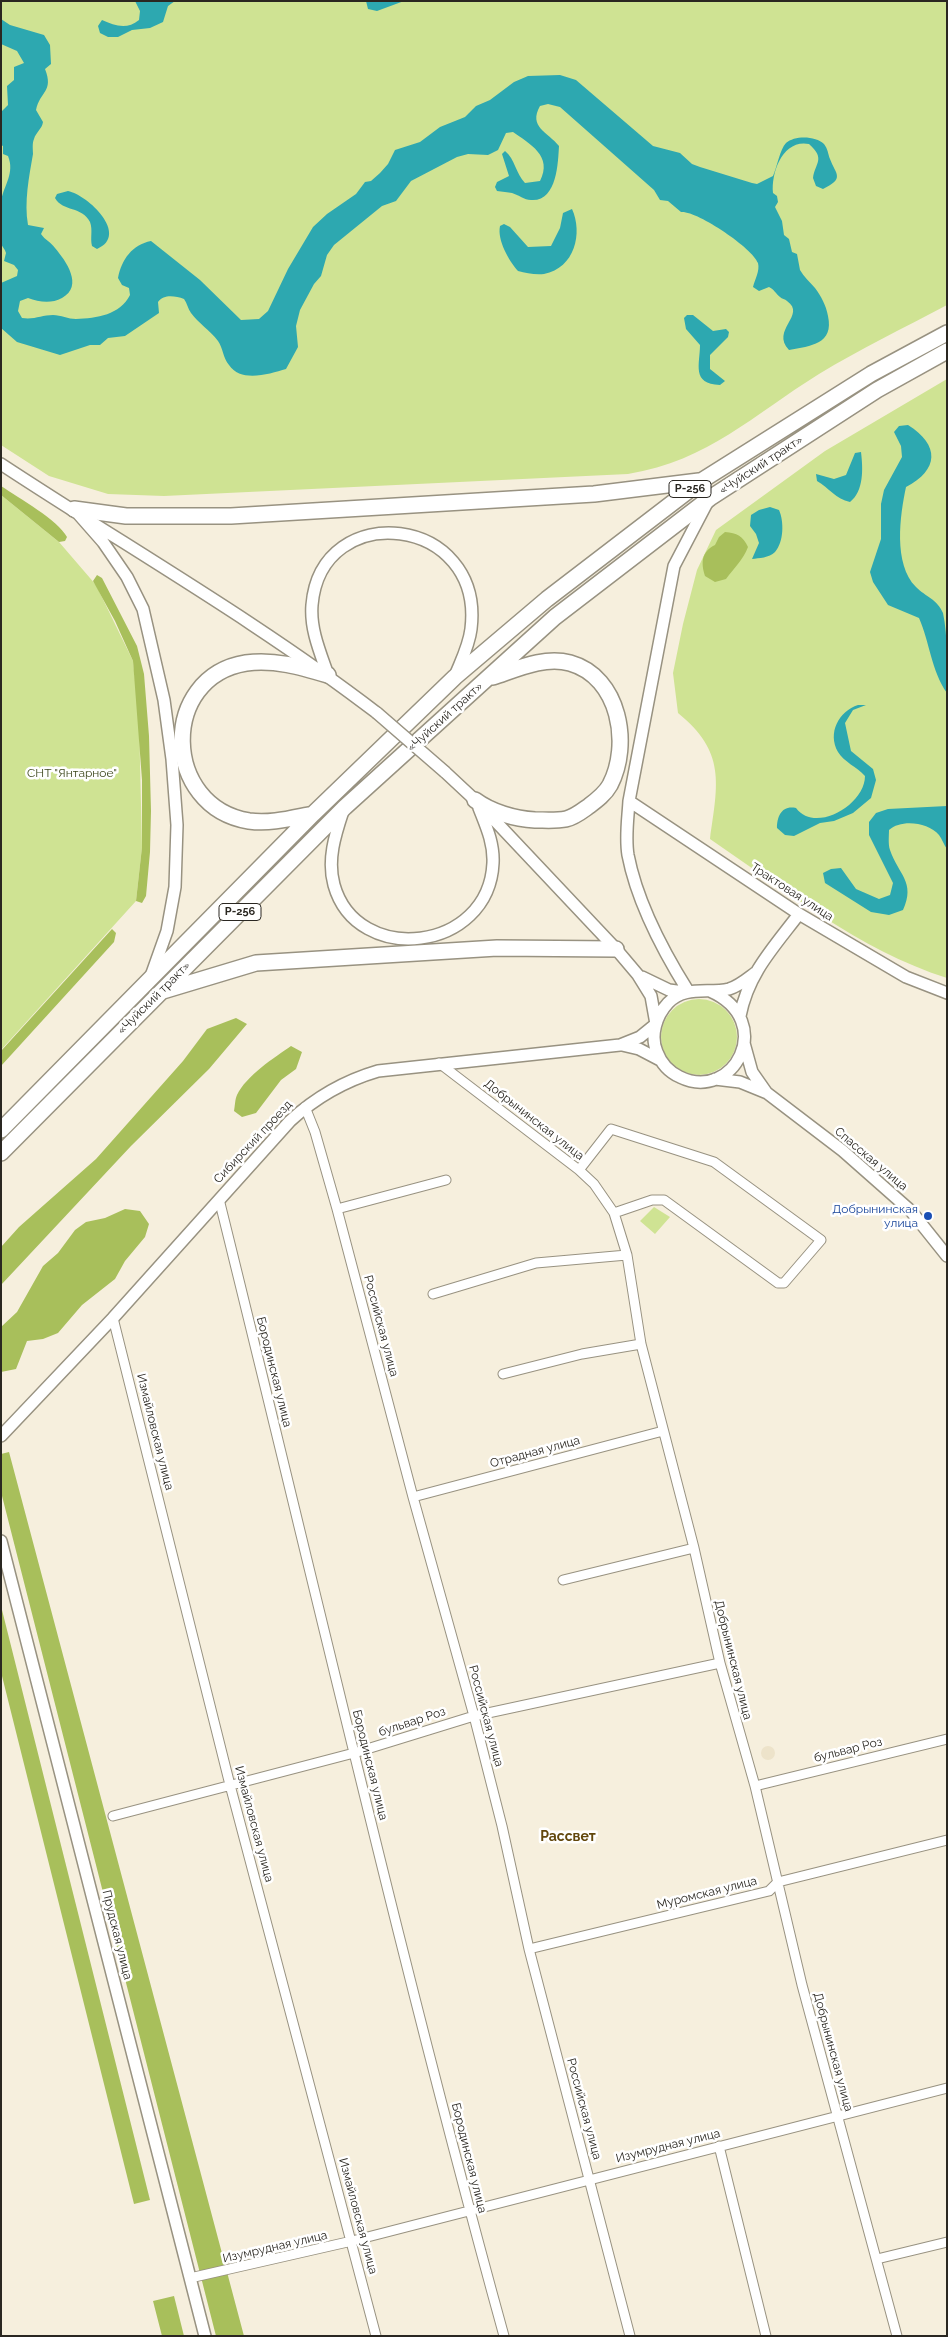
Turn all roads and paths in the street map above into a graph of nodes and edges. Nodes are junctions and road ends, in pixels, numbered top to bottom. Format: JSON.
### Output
{"nodes":[{"id":1,"x":947,"y":334,"type":"edge"},
{"id":2,"x":947,"y":351,"type":"edge"},
{"id":3,"x":1,"y":464,"type":"edge"},
{"id":4,"x":701,"y":480,"type":"junction"},
{"id":5,"x":710,"y":498,"type":"junction"},
{"id":6,"x":74,"y":509,"type":"junction"},
{"id":7,"x":328,"y":675,"type":"junction"},
{"id":8,"x":455,"y":677,"type":"junction"},
{"id":9,"x":487,"y":679,"type":"junction"},
{"id":10,"x":476,"y":800,"type":"junction"},
{"id":11,"x":629,"y":801,"type":"junction"},
{"id":12,"x":345,"y":807,"type":"junction"},
{"id":13,"x":313,"y":814,"type":"junction"},
{"id":14,"x":799,"y":914,"type":"junction"},
{"id":15,"x":616,"y":949,"type":"junction"},
{"id":16,"x":755,"y":972,"type":"junction"},
{"id":17,"x":638,"y":975,"type":"junction"},
{"id":18,"x":155,"y":986,"type":"junction"},
{"id":19,"x":686,"y":992,"type":"junction"},
{"id":20,"x":710,"y":992,"type":"junction"},
{"id":21,"x":947,"y":992,"type":"edge"},
{"id":22,"x":740,"y":1016,"type":"junction"},
{"id":23,"x":656,"y":1024,"type":"junction"},
{"id":24,"x":744,"y":1043,"type":"junction"},
{"id":25,"x":620,"y":1045,"type":"junction"},
{"id":26,"x":661,"y":1060,"type":"junction"},
{"id":27,"x":439,"y":1063,"type":"junction"},
{"id":28,"x":715,"y":1079,"type":"junction"},
{"id":29,"x":767,"y":1093,"type":"junction"},
{"id":30,"x":305,"y":1107,"type":"junction"},
{"id":31,"x":1,"y":1130,"type":"edge"},
{"id":32,"x":1,"y":1153,"type":"edge"},
{"id":33,"x":579,"y":1170,"type":"junction"},
{"id":34,"x":446,"y":1180,"type":"dead end"},
{"id":35,"x":219,"y":1199,"type":"junction"},
{"id":36,"x":337,"y":1208,"type":"junction"},
{"id":37,"x":614,"y":1213,"type":"junction"},
{"id":38,"x":627,"y":1255,"type":"junction"},
{"id":39,"x":947,"y":1256,"type":"edge"},
{"id":40,"x":433,"y":1294,"type":"dead end"},
{"id":41,"x":114,"y":1318,"type":"junction"},
{"id":42,"x":641,"y":1344,"type":"junction"},
{"id":43,"x":503,"y":1374,"type":"dead end"},
{"id":44,"x":663,"y":1431,"type":"junction"},
{"id":45,"x":1,"y":1436,"type":"edge"},
{"id":46,"x":413,"y":1497,"type":"junction"},
{"id":47,"x":1,"y":1540,"type":"edge"},
{"id":48,"x":694,"y":1548,"type":"junction"},
{"id":49,"x":563,"y":1580,"type":"dead end"},
{"id":50,"x":720,"y":1662,"type":"junction"},
{"id":51,"x":474,"y":1716,"type":"junction"},
{"id":52,"x":947,"y":1739,"type":"edge"},
{"id":53,"x":354,"y":1754,"type":"junction"},
{"id":54,"x":230,"y":1785,"type":"junction"},
{"id":55,"x":755,"y":1786,"type":"junction"},
{"id":56,"x":113,"y":1816,"type":"dead end"},
{"id":57,"x":947,"y":1840,"type":"edge"},
{"id":58,"x":778,"y":1882,"type":"junction"},
{"id":59,"x":529,"y":1949,"type":"junction"},
{"id":60,"x":947,"y":2088,"type":"edge"},
{"id":61,"x":837,"y":2115,"type":"junction"},
{"id":62,"x":719,"y":2146,"type":"junction"},
{"id":63,"x":589,"y":2179,"type":"junction"},
{"id":64,"x":469,"y":2211,"type":"junction"},
{"id":65,"x":352,"y":2241,"type":"junction"},
{"id":66,"x":947,"y":2242,"type":"edge"},
{"id":67,"x":877,"y":2259,"type":"junction"},
{"id":68,"x":190,"y":2278,"type":"junction"},
{"id":69,"x":205,"y":2336,"type":"edge"},
{"id":70,"x":376,"y":2336,"type":"edge"},
{"id":71,"x":504,"y":2336,"type":"edge"},
{"id":72,"x":630,"y":2336,"type":"edge"},
{"id":73,"x":766,"y":2336,"type":"edge"},
{"id":74,"x":897,"y":2336,"type":"edge"}],
"edges":[{"from":1,"to":4,"type":"highway","name":"«Чуйский тракт»","number":"Р-256"},
{"from":2,"to":5,"type":"highway","name":"«Чуйский тракт»","number":"Р-256"},
{"from":3,"to":6,"type":"street"},
{"from":4,"to":6,"type":"highway"},
{"from":4,"to":8,"type":"highway","name":"«Чуйский тракт»","number":"Р-256"},
{"from":5,"to":9,"type":"highway","name":"«Чуйский тракт»","number":"Р-256"},
{"from":5,"to":11,"type":"street"},
{"from":6,"to":7,"type":"street"},
{"from":6,"to":18,"type":"street"},
{"from":7,"to":8,"type":"street"},
{"from":7,"to":10,"type":"street","bridge":true},
{"from":7,"to":13,"type":"highway"},
{"from":8,"to":13,"type":"highway","name":"«Чуйский тракт»","number":"Р-256"},
{"from":9,"to":10,"type":"highway"},
{"from":9,"to":12,"type":"highway","name":"«Чуйский тракт»","number":"Р-256"},
{"from":10,"to":12,"type":"street"},
{"from":10,"to":15,"type":"street"},
{"from":11,"to":14,"type":"street","name":"Трактовая улица"},
{"from":11,"to":19,"type":"street"},
{"from":12,"to":18,"type":"highway","name":"«Чуйский тракт»","number":"Р-256"},
{"from":13,"to":18,"type":"highway","name":"«Чуйский тракт»","number":"Р-256"},
{"from":14,"to":16,"type":"street"},
{"from":14,"to":21,"type":"street","name":"Трактовая улица"},
{"from":15,"to":17,"type":"street"},
{"from":15,"to":18,"type":"highway"},
{"from":16,"to":20,"type":"street"},
{"from":16,"to":22,"type":"street"},
{"from":17,"to":19,"type":"street"},
{"from":17,"to":23,"type":"street"},
{"from":18,"to":31,"type":"highway","name":"«Чуйский тракт»","number":"Р-256"},
{"from":18,"to":32,"type":"highway","name":"«Чуйский тракт»","number":"Р-256"},
{"from":19,"to":20,"type":"street"},
{"from":19,"to":23,"type":"street"},
{"from":20,"to":22,"type":"street"},
{"from":22,"to":24,"type":"street"},
{"from":23,"to":25,"type":"street","name":"Сибирский проезд"},
{"from":23,"to":26,"type":"street"},
{"from":24,"to":28,"type":"street"},
{"from":24,"to":29,"type":"street","name":"Спасская улица"},
{"from":25,"to":26,"type":"street","name":"Сибирский проезд"},
{"from":25,"to":27,"type":"street","name":"Сибирский проезд"},
{"from":26,"to":28,"type":"street"},
{"from":27,"to":30,"type":"street","name":"Сибирский проезд"},
{"from":27,"to":33,"type":"street","name":"Добрынинская улица"},
{"from":28,"to":29,"type":"street","name":"Спасская улица"},
{"from":29,"to":39,"type":"street","name":"Спасская улица"},
{"from":30,"to":35,"type":"street","name":"Сибирский проезд"},
{"from":30,"to":36,"type":"street","name":"Российская улица"},
{"from":33,"to":37,"type":"street","name":"Добрынинская улица"},
{"from":33,"to":37,"type":"street"},
{"from":34,"to":36,"type":"street"},
{"from":35,"to":41,"type":"street","name":"Сибирский проезд"},
{"from":35,"to":53,"type":"street","name":"Бородинская улица"},
{"from":36,"to":46,"type":"street","name":"Российская улица"},
{"from":37,"to":38,"type":"street","name":"Добрынинская улица"},
{"from":38,"to":40,"type":"street"},
{"from":38,"to":42,"type":"street","name":"Добрынинская улица"},
{"from":41,"to":45,"type":"street","name":"Сибирский проезд"},
{"from":41,"to":54,"type":"street","name":"Измайловская улица"},
{"from":42,"to":43,"type":"street"},
{"from":42,"to":44,"type":"street","name":"Добрынинская улица"},
{"from":44,"to":46,"type":"street","name":"Отрадная улица"},
{"from":44,"to":48,"type":"street","name":"Добрынинская улица"},
{"from":46,"to":51,"type":"street","name":"Российская улица"},
{"from":47,"to":68,"type":"street","name":"Прудская улица"},
{"from":48,"to":49,"type":"street"},
{"from":48,"to":50,"type":"street","name":"Добрынинская улица"},
{"from":50,"to":51,"type":"street","name":"бульвар Роз"},
{"from":50,"to":55,"type":"street","name":"Добрынинская улица"},
{"from":51,"to":53,"type":"street","name":"бульвар Роз"},
{"from":51,"to":59,"type":"street","name":"Российская улица"},
{"from":52,"to":55,"type":"street","name":"бульвар Роз"},
{"from":53,"to":54,"type":"street","name":"бульвар Роз"},
{"from":53,"to":64,"type":"street","name":"Бородинская улица"},
{"from":54,"to":56,"type":"street","name":"бульвар Роз"},
{"from":54,"to":65,"type":"street","name":"Измайловская улица"},
{"from":55,"to":58,"type":"street","name":"Добрынинская улица"},
{"from":57,"to":58,"type":"street","name":"Муромская улица"},
{"from":58,"to":59,"type":"street","name":"Муромская улица"},
{"from":58,"to":61,"type":"street","name":"Добрынинская улица"},
{"from":59,"to":63,"type":"street","name":"Российская улица"},
{"from":60,"to":61,"type":"street","name":"Изумрудная улица"},
{"from":61,"to":62,"type":"street","name":"Изумрудная улица"},
{"from":61,"to":67,"type":"street","name":"Добрынинская улица"},
{"from":62,"to":63,"type":"street","name":"Изумрудная улица"},
{"from":62,"to":73,"type":"street"},
{"from":63,"to":64,"type":"street","name":"Изумрудная улица"},
{"from":63,"to":72,"type":"street","name":"Российская улица"},
{"from":64,"to":65,"type":"street","name":"Изумрудная улица"},
{"from":64,"to":71,"type":"street","name":"Бородинская улица"},
{"from":65,"to":68,"type":"street","name":"Изумрудная улица"},
{"from":65,"to":70,"type":"street","name":"Измайловская улица"},
{"from":66,"to":67,"type":"street"},
{"from":67,"to":74,"type":"street","name":"Добрынинская улица"},
{"from":68,"to":69,"type":"street","name":"Прудская улица"}]}
